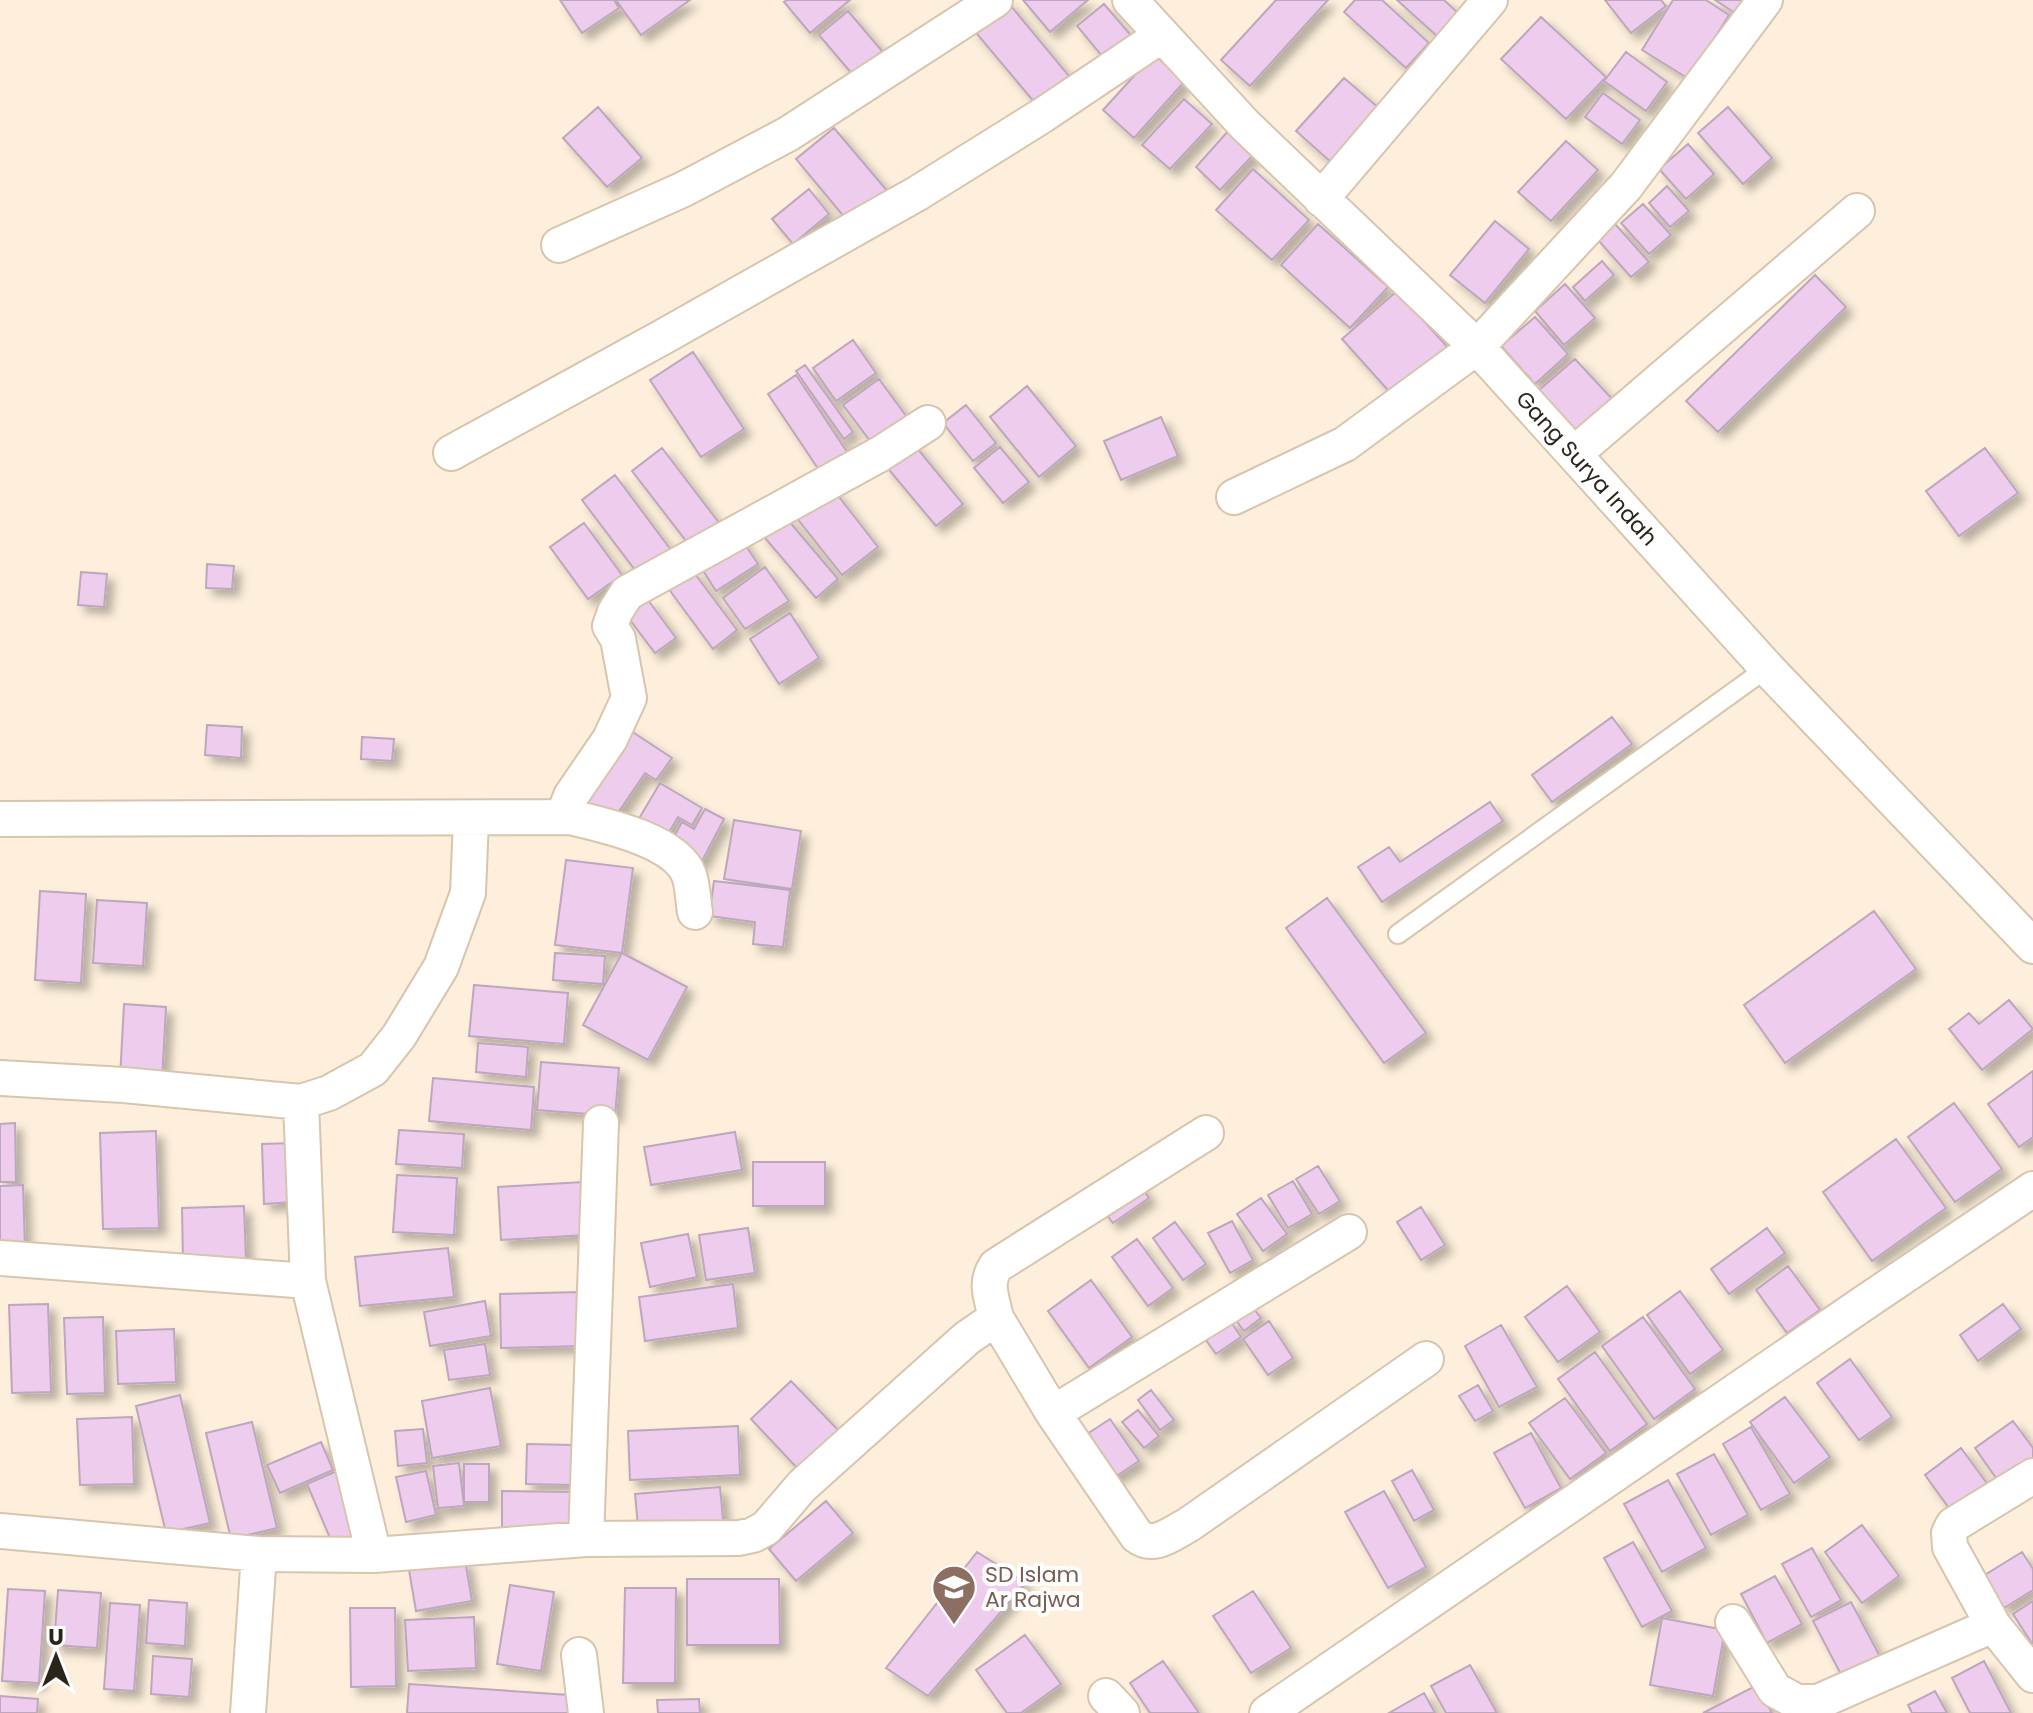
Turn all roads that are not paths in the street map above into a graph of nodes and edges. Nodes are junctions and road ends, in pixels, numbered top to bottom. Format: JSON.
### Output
{"nodes":[{"id":1,"x":995,"y":0,"type":"edge"},
{"id":2,"x":1130,"y":0,"type":"edge"},
{"id":3,"x":1490,"y":0,"type":"edge"},
{"id":4,"x":1765,"y":0,"type":"edge"},
{"id":5,"x":1162,"y":35,"type":"junction"},
{"id":6,"x":1321,"y":199,"type":"junction"},
{"id":7,"x":1857,"y":211,"type":"dead end"},
{"id":8,"x":559,"y":245,"type":"dead end"},
{"id":9,"x":1477,"y":347,"type":"junction"},
{"id":10,"x":928,"y":423,"type":"dead end"},
{"id":11,"x":451,"y":453,"type":"dead end"},
{"id":12,"x":1574,"y":454,"type":"junction"},
{"id":13,"x":1234,"y":497,"type":"dead end"},
{"id":14,"x":1767,"y":668,"type":"junction"},
{"id":15,"x":570,"y":817,"type":"junction"},
{"id":16,"x":0,"y":819,"type":"edge"},
{"id":17,"x":471,"y":819,"type":"junction"},
{"id":18,"x":695,"y":912,"type":"dead end"},
{"id":19,"x":1398,"y":934,"type":"dead end"},
{"id":20,"x":2033,"y":946,"type":"edge"},
{"id":21,"x":0,"y":1078,"type":"edge"},
{"id":22,"x":301,"y":1102,"type":"junction"},
{"id":23,"x":601,"y":1123,"type":"dead end"},
{"id":24,"x":1206,"y":1133,"type":"dead end"},
{"id":25,"x":2033,"y":1189,"type":"edge"},
{"id":26,"x":1349,"y":1232,"type":"dead end"},
{"id":27,"x":0,"y":1258,"type":"edge"},
{"id":28,"x":308,"y":1281,"type":"junction"},
{"id":29,"x":996,"y":1318,"type":"junction"},
{"id":30,"x":1426,"y":1359,"type":"dead end"},
{"id":31,"x":1053,"y":1413,"type":"junction"},
{"id":32,"x":2033,"y":1476,"type":"edge"},
{"id":33,"x":0,"y":1531,"type":"edge"},
{"id":34,"x":586,"y":1539,"type":"junction"},
{"id":35,"x":259,"y":1554,"type":"junction"},
{"id":36,"x":374,"y":1555,"type":"junction"},
{"id":37,"x":1733,"y":1622,"type":"dead end"},
{"id":38,"x":1993,"y":1625,"type":"junction"},
{"id":39,"x":579,"y":1655,"type":"dead end"},
{"id":40,"x":2033,"y":1675,"type":"edge"},
{"id":41,"x":248,"y":1713,"type":"edge"},
{"id":42,"x":586,"y":1713,"type":"edge"},
{"id":43,"x":1267,"y":1713,"type":"edge"}],
"edges":[{"from":1,"to":8,"type":"street"},
{"from":2,"to":5,"type":"street","name":"Gang Surya Indah"},
{"from":3,"to":6,"type":"street"},
{"from":4,"to":9,"type":"street"},
{"from":5,"to":6,"type":"street","name":"Gang Surya Indah"},
{"from":5,"to":11,"type":"street"},
{"from":6,"to":9,"type":"street","name":"Gang Surya Indah"},
{"from":7,"to":12,"type":"street"},
{"from":9,"to":12,"type":"street","name":"Gang Surya Indah"},
{"from":9,"to":13,"type":"street"},
{"from":10,"to":15,"type":"street"},
{"from":12,"to":14,"type":"street","name":"Gang Surya Indah"},
{"from":14,"to":19,"type":"lane"},
{"from":14,"to":20,"type":"street","name":"Gang Surya Indah"},
{"from":15,"to":17,"type":"street"},
{"from":15,"to":18,"type":"street"},
{"from":16,"to":17,"type":"street"},
{"from":17,"to":22,"type":"street"},
{"from":21,"to":22,"type":"street"},
{"from":22,"to":28,"type":"street"},
{"from":23,"to":34,"type":"street"},
{"from":24,"to":29,"type":"street"},
{"from":25,"to":43,"type":"street"},
{"from":26,"to":31,"type":"street"},
{"from":27,"to":28,"type":"street"},
{"from":28,"to":36,"type":"street"},
{"from":29,"to":31,"type":"street"},
{"from":29,"to":34,"type":"street"},
{"from":30,"to":31,"type":"street"},
{"from":32,"to":38,"type":"street"},
{"from":33,"to":35,"type":"street"},
{"from":34,"to":36,"type":"street"},
{"from":35,"to":36,"type":"street"},
{"from":35,"to":41,"type":"street"},
{"from":37,"to":38,"type":"street"},
{"from":38,"to":40,"type":"street"},
{"from":39,"to":42,"type":"street"}]}
